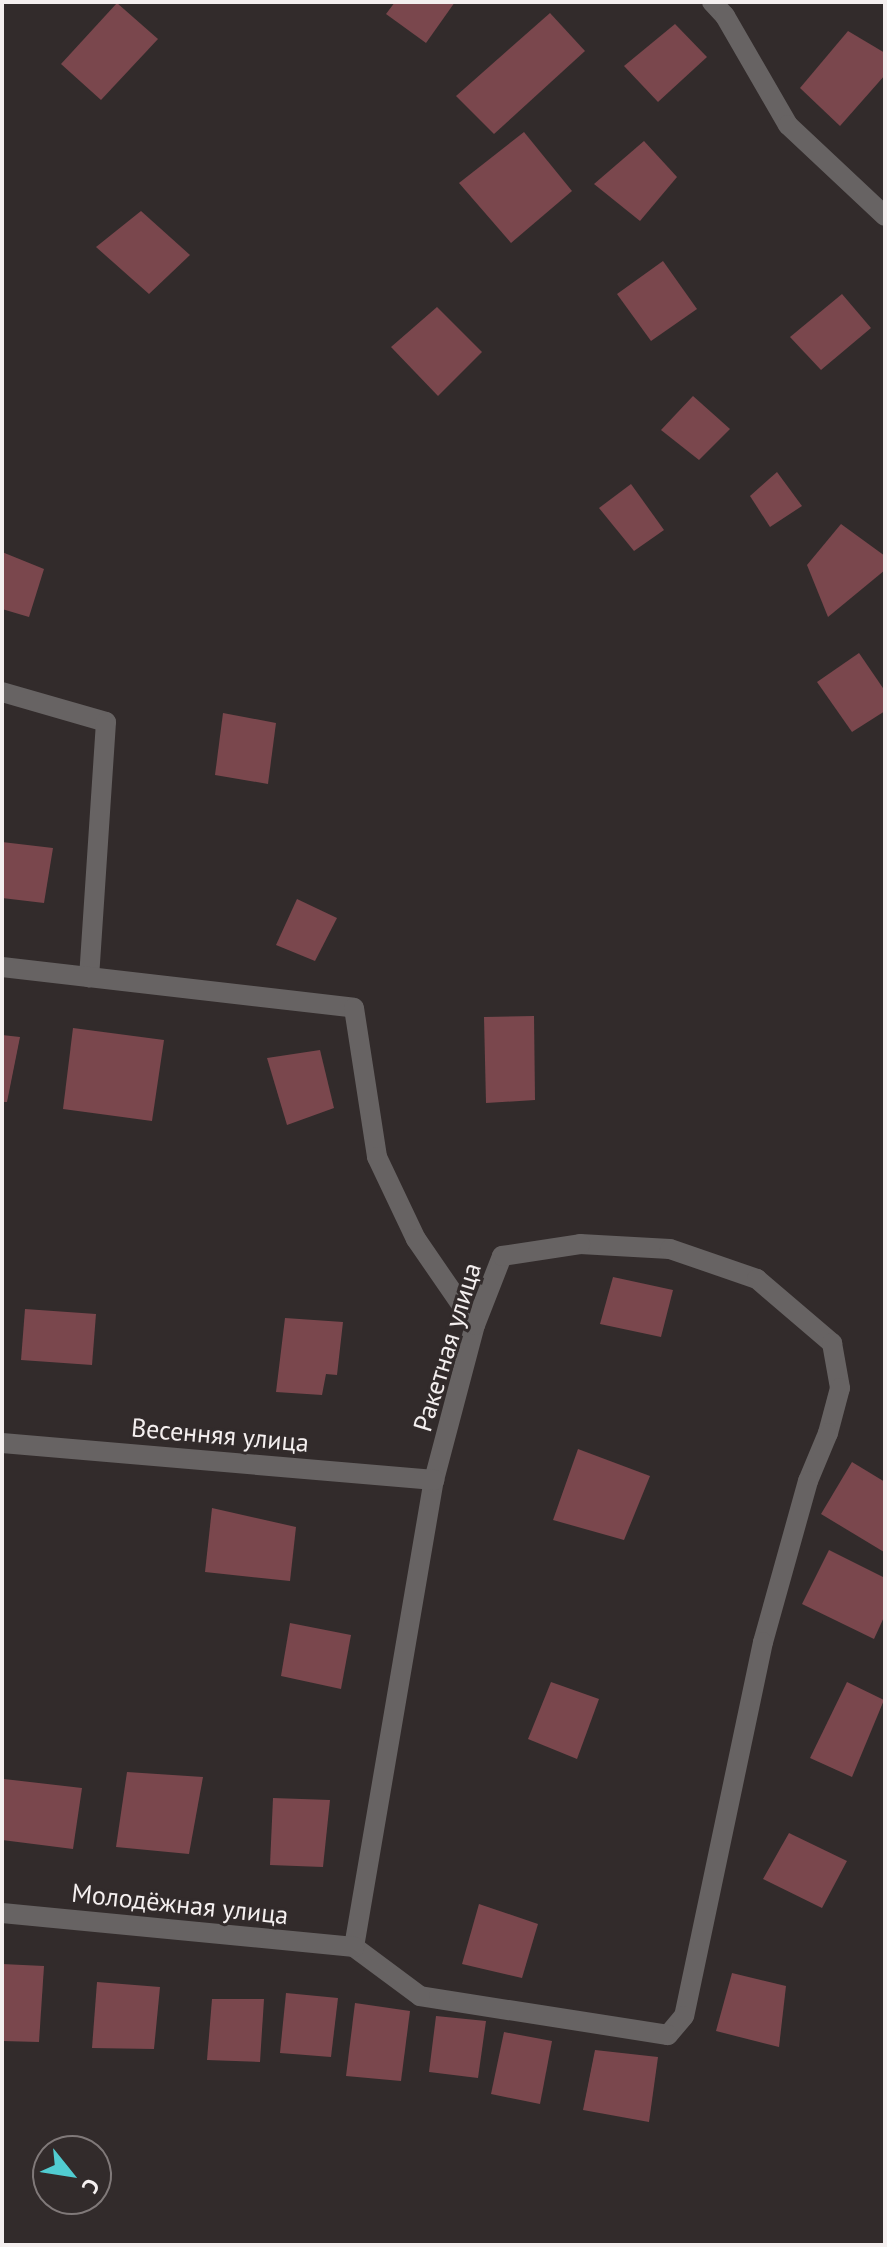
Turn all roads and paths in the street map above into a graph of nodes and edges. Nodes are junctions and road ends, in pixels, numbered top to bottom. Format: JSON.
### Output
{"nodes":[{"id":1,"x":712,"y":2,"type":"edge"},
{"id":2,"x":885,"y":216,"type":"edge"},
{"id":3,"x":2,"y":692,"type":"edge"},
{"id":4,"x":2,"y":967,"type":"edge"},
{"id":5,"x":89,"y":977,"type":"junction"},
{"id":6,"x":475,"y":1325,"type":"junction"},
{"id":7,"x":2,"y":1443,"type":"edge"},
{"id":8,"x":434,"y":1480,"type":"junction"},
{"id":9,"x":2,"y":1913,"type":"edge"},
{"id":10,"x":354,"y":1947,"type":"junction"}],
"edges":[{"from":1,"to":2,"type":"street"},
{"from":3,"to":5,"type":"street"},
{"from":4,"to":5,"type":"street"},
{"from":5,"to":6,"type":"street"},
{"from":6,"to":8,"type":"street","name":"Ракетная улица"},
{"from":6,"to":10,"type":"street","name":"Ракетная улица"},
{"from":7,"to":8,"type":"street","name":"Весенняя улица"},
{"from":8,"to":10,"type":"street","name":"Ракетная улица"},
{"from":9,"to":10,"type":"street","name":"Молодёжная улица"}]}
